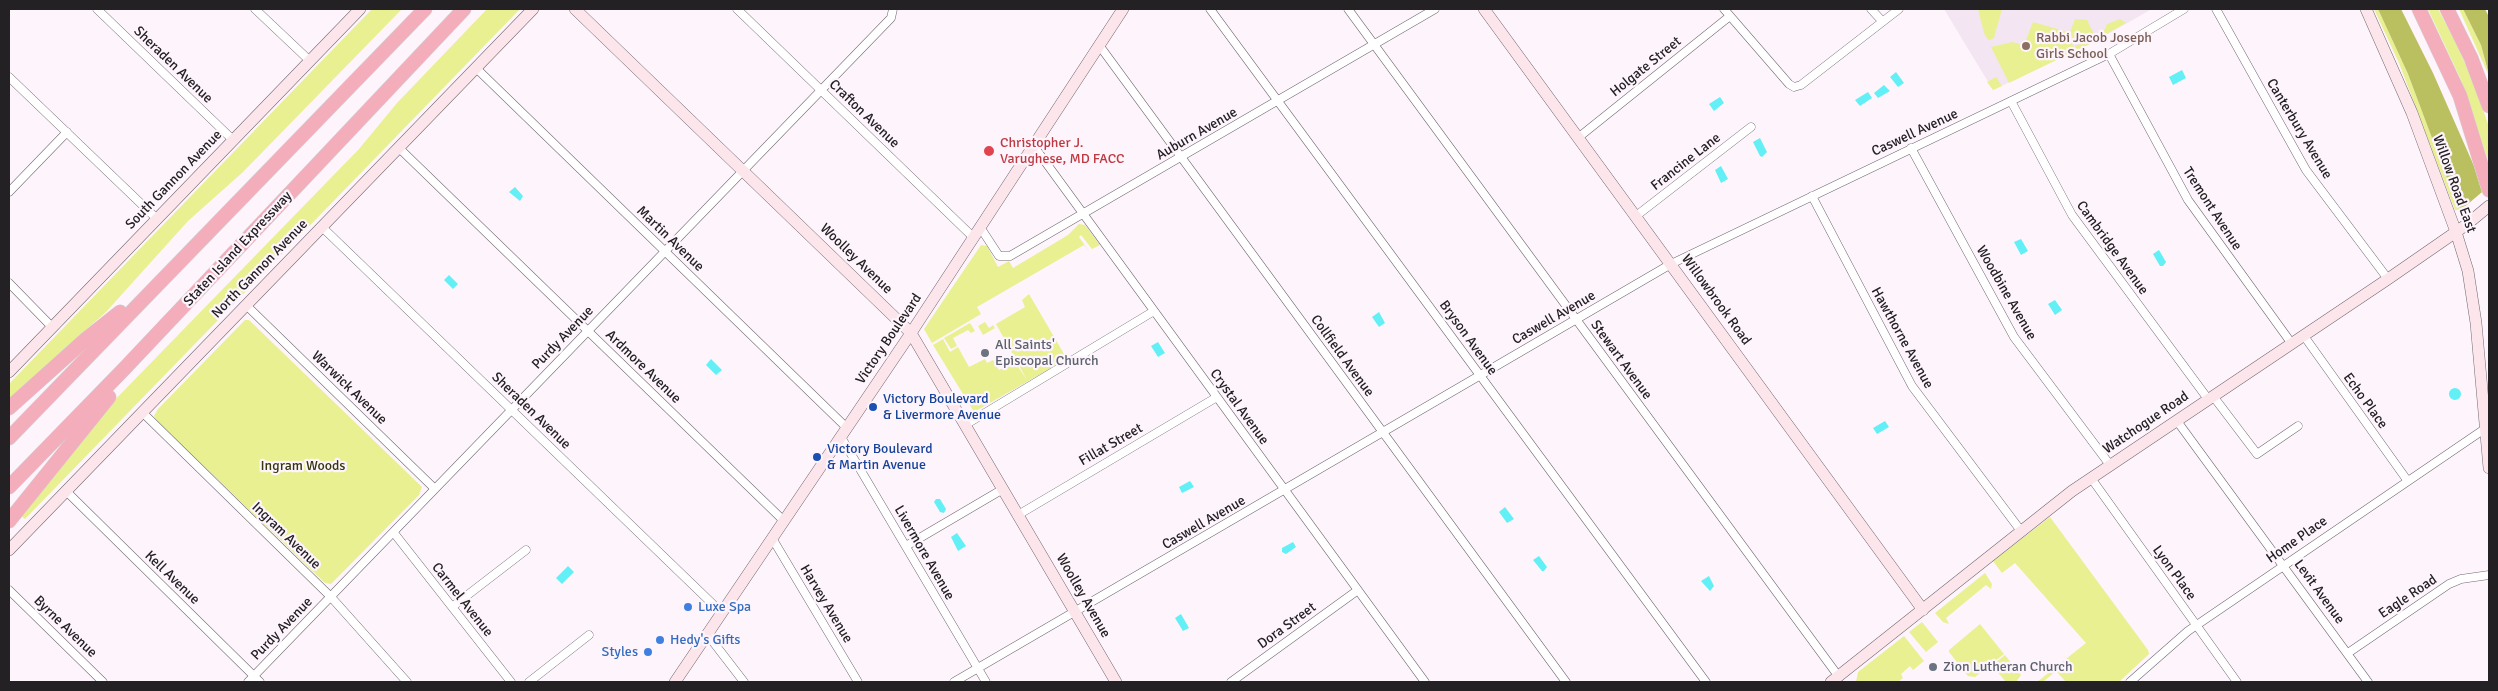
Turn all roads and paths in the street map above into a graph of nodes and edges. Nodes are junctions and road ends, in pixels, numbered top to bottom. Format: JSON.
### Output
{"nodes":[{"id":1,"x":97,"y":9,"type":"edge"},
{"id":2,"x":255,"y":9,"type":"edge"},
{"id":3,"x":360,"y":9,"type":"edge"},
{"id":4,"x":425,"y":9,"type":"edge"},
{"id":5,"x":464,"y":9,"type":"edge"},
{"id":6,"x":533,"y":9,"type":"edge"},
{"id":7,"x":575,"y":9,"type":"edge"},
{"id":8,"x":737,"y":9,"type":"edge"},
{"id":9,"x":894,"y":9,"type":"edge"},
{"id":10,"x":1122,"y":9,"type":"edge"},
{"id":11,"x":1210,"y":9,"type":"edge"},
{"id":12,"x":1348,"y":9,"type":"edge"},
{"id":13,"x":1435,"y":9,"type":"edge"},
{"id":14,"x":1484,"y":9,"type":"edge"},
{"id":15,"x":1724,"y":9,"type":"edge"},
{"id":16,"x":1871,"y":9,"type":"edge"},
{"id":17,"x":1899,"y":9,"type":"edge"},
{"id":18,"x":2184,"y":9,"type":"edge"},
{"id":19,"x":2216,"y":9,"type":"edge"},
{"id":20,"x":2366,"y":9,"type":"edge"},
{"id":21,"x":2420,"y":9,"type":"edge"},
{"id":22,"x":2447,"y":9,"type":"edge"},
{"id":23,"x":1730,"y":16,"type":"junction"},
{"id":24,"x":1882,"y":21,"type":"junction"},
{"id":25,"x":1375,"y":44,"type":"junction"},
{"id":26,"x":1099,"y":45,"type":"junction"},
{"id":27,"x":2109,"y":54,"type":"junction"},
{"id":28,"x":310,"y":61,"type":"junction"},
{"id":29,"x":476,"y":68,"type":"junction"},
{"id":30,"x":9,"y":77,"type":"edge"},
{"id":31,"x":821,"y":90,"type":"junction"},
{"id":32,"x":1279,"y":101,"type":"junction"},
{"id":33,"x":2011,"y":101,"type":"junction"},
{"id":34,"x":2489,"y":106,"type":"edge"},
{"id":35,"x":1751,"y":127,"type":"dead end"},
{"id":36,"x":66,"y":132,"type":"junction"},
{"id":37,"x":1578,"y":138,"type":"junction"},
{"id":38,"x":233,"y":140,"type":"junction"},
{"id":39,"x":1033,"y":145,"type":"junction"},
{"id":40,"x":398,"y":148,"type":"junction"},
{"id":41,"x":1911,"y":148,"type":"junction"},
{"id":42,"x":1182,"y":157,"type":"junction"},
{"id":43,"x":742,"y":171,"type":"junction"},
{"id":44,"x":2489,"y":190,"type":"edge"},
{"id":45,"x":9,"y":192,"type":"edge"},
{"id":46,"x":1812,"y":196,"type":"junction"},
{"id":47,"x":2489,"y":206,"type":"edge"},
{"id":48,"x":1083,"y":212,"type":"junction"},
{"id":49,"x":1636,"y":216,"type":"junction"},
{"id":50,"x":157,"y":219,"type":"junction"},
{"id":51,"x":322,"y":227,"type":"junction"},
{"id":52,"x":977,"y":232,"type":"junction"},
{"id":53,"x":2456,"y":232,"type":"junction"},
{"id":54,"x":664,"y":251,"type":"junction"},
{"id":55,"x":1671,"y":264,"type":"junction"},
{"id":56,"x":163,"y":278,"type":"junction"},
{"id":57,"x":2388,"y":280,"type":"junction"},
{"id":58,"x":9,"y":283,"type":"edge"},
{"id":59,"x":246,"y":305,"type":"junction"},
{"id":60,"x":1154,"y":311,"type":"junction"},
{"id":61,"x":1576,"y":320,"type":"junction"},
{"id":62,"x":52,"y":327,"type":"junction"},
{"id":63,"x":587,"y":330,"type":"junction"},
{"id":64,"x":911,"y":333,"type":"junction"},
{"id":65,"x":2304,"y":336,"type":"junction"},
{"id":66,"x":2292,"y":344,"type":"junction"},
{"id":67,"x":124,"y":369,"type":"junction"},
{"id":68,"x":9,"y":372,"type":"edge"},
{"id":69,"x":1480,"y":376,"type":"junction"},
{"id":70,"x":1217,"y":397,"type":"junction"},
{"id":71,"x":2211,"y":397,"type":"junction"},
{"id":72,"x":9,"y":408,"type":"edge"},
{"id":73,"x":511,"y":409,"type":"junction"},
{"id":74,"x":142,"y":412,"type":"junction"},
{"id":75,"x":2177,"y":421,"type":"junction"},
{"id":76,"x":965,"y":425,"type":"junction"},
{"id":77,"x":2298,"y":426,"type":"dead end"},
{"id":78,"x":2486,"y":428,"type":"junction"},
{"id":79,"x":844,"y":432,"type":"junction"},
{"id":80,"x":1382,"y":433,"type":"junction"},
{"id":81,"x":9,"y":438,"type":"edge"},
{"id":82,"x":2110,"y":465,"type":"junction"},
{"id":83,"x":2489,"y":468,"type":"edge"},
{"id":84,"x":2091,"y":478,"type":"junction"},
{"id":85,"x":2407,"y":480,"type":"junction"},
{"id":86,"x":9,"y":487,"type":"edge"},
{"id":87,"x":435,"y":489,"type":"junction"},
{"id":88,"x":1003,"y":489,"type":"junction"},
{"id":89,"x":1284,"y":490,"type":"junction"},
{"id":90,"x":66,"y":492,"type":"junction"},
{"id":91,"x":1018,"y":515,"type":"junction"},
{"id":92,"x":9,"y":520,"type":"edge"},
{"id":93,"x":784,"y":521,"type":"junction"},
{"id":94,"x":2021,"y":531,"type":"junction"},
{"id":95,"x":394,"y":532,"type":"junction"},
{"id":96,"x":772,"y":538,"type":"junction"},
{"id":97,"x":906,"y":546,"type":"junction"},
{"id":98,"x":9,"y":550,"type":"edge"},
{"id":99,"x":526,"y":550,"type":"dead end"},
{"id":100,"x":2284,"y":565,"type":"junction"},
{"id":101,"x":2489,"y":575,"type":"edge"},
{"id":102,"x":9,"y":590,"type":"edge"},
{"id":103,"x":1358,"y":590,"type":"junction"},
{"id":104,"x":330,"y":597,"type":"junction"},
{"id":105,"x":452,"y":607,"type":"junction"},
{"id":106,"x":1923,"y":610,"type":"junction"},
{"id":107,"x":1075,"y":612,"type":"junction"},
{"id":108,"x":722,"y":613,"type":"junction"},
{"id":109,"x":2196,"y":625,"type":"junction"},
{"id":110,"x":707,"y":634,"type":"junction"},
{"id":111,"x":589,"y":635,"type":"dead end"},
{"id":112,"x":2348,"y":653,"type":"junction"},
{"id":113,"x":978,"y":669,"type":"junction"},
{"id":114,"x":254,"y":676,"type":"junction"},
{"id":115,"x":1423,"y":680,"type":"edge"},
{"id":116,"x":1837,"y":680,"type":"edge"},
{"id":117,"x":103,"y":682,"type":"edge"},
{"id":118,"x":248,"y":682,"type":"edge"},
{"id":119,"x":260,"y":682,"type":"edge"},
{"id":120,"x":407,"y":682,"type":"edge"},
{"id":121,"x":511,"y":682,"type":"edge"},
{"id":122,"x":529,"y":682,"type":"edge"},
{"id":123,"x":675,"y":682,"type":"edge"},
{"id":124,"x":744,"y":682,"type":"edge"},
{"id":125,"x":858,"y":682,"type":"edge"},
{"id":126,"x":954,"y":682,"type":"edge"},
{"id":127,"x":986,"y":682,"type":"edge"},
{"id":128,"x":1116,"y":682,"type":"edge"},
{"id":129,"x":1231,"y":682,"type":"edge"},
{"id":130,"x":1414,"y":682,"type":"edge"},
{"id":131,"x":1566,"y":682,"type":"edge"},
{"id":132,"x":1706,"y":682,"type":"edge"},
{"id":133,"x":2130,"y":682,"type":"edge"},
{"id":134,"x":2237,"y":682,"type":"edge"},
{"id":135,"x":2368,"y":682,"type":"edge"}],
"edges":[{"from":1,"to":38,"type":"street","name":"Sheraden Avenue"},
{"from":2,"to":28,"type":"street"},
{"from":3,"to":28,"type":"main road","name":"South Gannon Avenue"},
{"from":4,"to":56,"type":"highway"},
{"from":5,"to":67,"type":"highway","name":"Staten Island Expressway"},
{"from":6,"to":29,"type":"main road","name":"North Gannon Avenue"},
{"from":7,"to":43,"type":"main road","name":"Woolley Avenue"},
{"from":8,"to":31,"type":"street","name":"Crafton Avenue"},
{"from":9,"to":31,"type":"street","name":"Purdy Avenue"},
{"from":10,"to":26,"type":"main road","name":"Victory Boulevard"},
{"from":11,"to":32,"type":"street","name":"Bryson Avenue"},
{"from":12,"to":25,"type":"street","name":"Stewart Avenue"},
{"from":13,"to":25,"type":"street","name":"Auburn Avenue"},
{"from":14,"to":37,"type":"main road","name":"Willowbrook Road"},
{"from":15,"to":23,"type":"street"},
{"from":16,"to":24,"type":"street"},
{"from":17,"to":24,"type":"street"},
{"from":18,"to":27,"type":"street","name":"Caswell Avenue"},
{"from":19,"to":57,"type":"street","name":"Canterbury Avenue"},
{"from":20,"to":53,"type":"main road","name":"Willow Road East"},
{"from":21,"to":44,"type":"highway"},
{"from":22,"to":34,"type":"highway"},
{"from":23,"to":24,"type":"street"},
{"from":23,"to":37,"type":"street","name":"Holgate Street"},
{"from":25,"to":32,"type":"street","name":"Auburn Avenue"},
{"from":25,"to":61,"type":"street","name":"Stewart Avenue"},
{"from":26,"to":39,"type":"main road","name":"Victory Boulevard"},
{"from":26,"to":42,"type":"street","name":"Collfield Avenue"},
{"from":27,"to":33,"type":"street","name":"Caswell Avenue"},
{"from":27,"to":66,"type":"street","name":"Tremont Avenue"},
{"from":28,"to":38,"type":"main road","name":"South Gannon Avenue"},
{"from":29,"to":40,"type":"main road","name":"North Gannon Avenue"},
{"from":29,"to":54,"type":"street","name":"Martin Avenue"},
{"from":30,"to":36,"type":"street"},
{"from":31,"to":43,"type":"street","name":"Purdy Avenue"},
{"from":31,"to":52,"type":"street","name":"Crafton Avenue"},
{"from":32,"to":42,"type":"street","name":"Auburn Avenue"},
{"from":32,"to":69,"type":"street","name":"Bryson Avenue"},
{"from":33,"to":41,"type":"street","name":"Caswell Avenue"},
{"from":33,"to":71,"type":"street","name":"Cambridge Avenue"},
{"from":35,"to":49,"type":"street","name":"Francine Lane"},
{"from":36,"to":45,"type":"street"},
{"from":36,"to":50,"type":"street"},
{"from":37,"to":49,"type":"main road","name":"Willowbrook Road"},
{"from":38,"to":50,"type":"main road","name":"South Gannon Avenue"},
{"from":39,"to":48,"type":"street","name":"Crystal Avenue"},
{"from":39,"to":52,"type":"main road","name":"Victory Boulevard"},
{"from":40,"to":51,"type":"main road","name":"North Gannon Avenue"},
{"from":40,"to":63,"type":"street","name":"Ardmore Avenue"},
{"from":41,"to":46,"type":"street","name":"Caswell Avenue"},
{"from":41,"to":82,"type":"street","name":"Woodbine Avenue"},
{"from":42,"to":48,"type":"street","name":"Auburn Avenue"},
{"from":42,"to":80,"type":"street","name":"Collfield Avenue"},
{"from":43,"to":54,"type":"street","name":"Purdy Avenue"},
{"from":43,"to":64,"type":"main road","name":"Woolley Avenue"},
{"from":46,"to":55,"type":"street","name":"Caswell Avenue"},
{"from":46,"to":94,"type":"street","name":"Hawthorne Avenue"},
{"from":47,"to":53,"type":"main road","name":"Watchogue Road"},
{"from":48,"to":52,"type":"street","name":"Auburn Avenue"},
{"from":48,"to":60,"type":"street","name":"Crystal Avenue"},
{"from":49,"to":55,"type":"main road","name":"Willowbrook Road"},
{"from":50,"to":62,"type":"main road","name":"South Gannon Avenue"},
{"from":51,"to":59,"type":"main road","name":"North Gannon Avenue"},
{"from":51,"to":73,"type":"street","name":"Sheraden Avenue"},
{"from":52,"to":64,"type":"main road","name":"Victory Boulevard"},
{"from":53,"to":57,"type":"main road","name":"Watchogue Road"},
{"from":53,"to":78,"type":"main road","name":"Willow Road East"},
{"from":54,"to":63,"type":"street","name":"Purdy Avenue"},
{"from":54,"to":79,"type":"street","name":"Martin Avenue"},
{"from":55,"to":61,"type":"street","name":"Caswell Avenue"},
{"from":55,"to":106,"type":"main road","name":"Willowbrook Road"},
{"from":56,"to":72,"type":"highway"},
{"from":56,"to":81,"type":"highway"},
{"from":57,"to":65,"type":"main road","name":"Watchogue Road"},
{"from":58,"to":62,"type":"street"},
{"from":59,"to":74,"type":"main road","name":"North Gannon Avenue"},
{"from":59,"to":87,"type":"street","name":"Warwick Avenue"},
{"from":60,"to":70,"type":"street","name":"Crystal Avenue"},
{"from":60,"to":76,"type":"street"},
{"from":61,"to":69,"type":"street","name":"Caswell Avenue"},
{"from":61,"to":116,"type":"street","name":"Stewart Avenue"},
{"from":62,"to":68,"type":"main road","name":"South Gannon Avenue"},
{"from":63,"to":73,"type":"street","name":"Purdy Avenue"},
{"from":63,"to":93,"type":"street","name":"Ardmore Avenue"},
{"from":64,"to":76,"type":"main road","name":"Woolley Avenue"},
{"from":64,"to":79,"type":"main road","name":"Victory Boulevard"},
{"from":65,"to":66,"type":"main road","name":"Watchogue Road"},
{"from":65,"to":85,"type":"street","name":"Echo Place"},
{"from":66,"to":71,"type":"main road","name":"Watchogue Road"},
{"from":67,"to":86,"type":"highway","name":"Staten Island Expressway"},
{"from":67,"to":92,"type":"highway"},
{"from":69,"to":80,"type":"street","name":"Caswell Avenue"},
{"from":69,"to":132,"type":"street","name":"Bryson Avenue"},
{"from":70,"to":89,"type":"street","name":"Crystal Avenue"},
{"from":70,"to":91,"type":"street","name":"Fillat Street"},
{"from":71,"to":75,"type":"main road","name":"Watchogue Road"},
{"from":71,"to":77,"type":"street","name":"Cambridge Avenue"},
{"from":73,"to":87,"type":"street","name":"Purdy Avenue"},
{"from":73,"to":108,"type":"street","name":"Sheraden Avenue"},
{"from":74,"to":90,"type":"main road","name":"North Gannon Avenue"},
{"from":74,"to":104,"type":"street","name":"Ingram Avenue"},
{"from":75,"to":82,"type":"main road","name":"Watchogue Road"},
{"from":75,"to":100,"type":"street","name":"Levit Avenue"},
{"from":76,"to":88,"type":"main road","name":"Woolley Avenue"},
{"from":78,"to":83,"type":"main road","name":"Willow Road East"},
{"from":78,"to":85,"type":"street","name":"Home Place"},
{"from":79,"to":93,"type":"main road","name":"Victory Boulevard"},
{"from":79,"to":97,"type":"street","name":"Livermore Avenue"},
{"from":80,"to":89,"type":"street","name":"Caswell Avenue"},
{"from":80,"to":131,"type":"street","name":"Collfield Avenue"},
{"from":82,"to":84,"type":"main road","name":"Watchogue Road"},
{"from":84,"to":94,"type":"main road","name":"Watchogue Road"},
{"from":84,"to":109,"type":"street","name":"Lyon Place"},
{"from":85,"to":100,"type":"street","name":"Home Place"},
{"from":87,"to":95,"type":"street","name":"Purdy Avenue"},
{"from":88,"to":91,"type":"main road","name":"Woolley Avenue"},
{"from":88,"to":97,"type":"street"},
{"from":89,"to":103,"type":"street","name":"Crystal Avenue"},
{"from":89,"to":107,"type":"street","name":"Caswell Avenue"},
{"from":90,"to":98,"type":"main road","name":"North Gannon Avenue"},
{"from":90,"to":114,"type":"street","name":"Kell Avenue"},
{"from":91,"to":107,"type":"main road","name":"Woolley Avenue"},
{"from":93,"to":96,"type":"main road","name":"Victory Boulevard"},
{"from":94,"to":106,"type":"main road","name":"Watchogue Road"},
{"from":95,"to":104,"type":"street","name":"Purdy Avenue"},
{"from":95,"to":105,"type":"street","name":"Carmel Avenue"},
{"from":96,"to":108,"type":"main road","name":"Victory Boulevard"},
{"from":96,"to":125,"type":"street","name":"Harvey Avenue"},
{"from":97,"to":113,"type":"street","name":"Livermore Avenue"},
{"from":99,"to":105,"type":"street"},
{"from":100,"to":109,"type":"street","name":"Home Place"},
{"from":100,"to":112,"type":"street","name":"Levit Avenue"},
{"from":101,"to":112,"type":"street","name":"Eagle Road"},
{"from":102,"to":117,"type":"street","name":"Byrne Avenue"},
{"from":103,"to":115,"type":"street","name":"Crystal Avenue"},
{"from":103,"to":129,"type":"street","name":"Dora Street"},
{"from":104,"to":114,"type":"street","name":"Purdy Avenue"},
{"from":104,"to":120,"type":"street","name":"Ingram Avenue"},
{"from":105,"to":121,"type":"street","name":"Carmel Avenue"},
{"from":106,"to":116,"type":"main road","name":"Watchogue Road"},
{"from":107,"to":113,"type":"street","name":"Caswell Avenue"},
{"from":107,"to":128,"type":"main road","name":"Woolley Avenue"},
{"from":108,"to":110,"type":"main road","name":"Victory Boulevard"},
{"from":109,"to":133,"type":"street","name":"Home Place"},
{"from":109,"to":134,"type":"street","name":"Lyon Place"},
{"from":110,"to":123,"type":"main road","name":"Victory Boulevard"},
{"from":110,"to":124,"type":"street"},
{"from":111,"to":122,"type":"street"},
{"from":112,"to":135,"type":"street","name":"Levit Avenue"},
{"from":113,"to":126,"type":"street","name":"Caswell Avenue"},
{"from":113,"to":127,"type":"street","name":"Livermore Avenue"},
{"from":114,"to":118,"type":"street","name":"Purdy Avenue"},
{"from":114,"to":119,"type":"street","name":"Kell Avenue"},
{"from":115,"to":130,"type":"street"}]}
